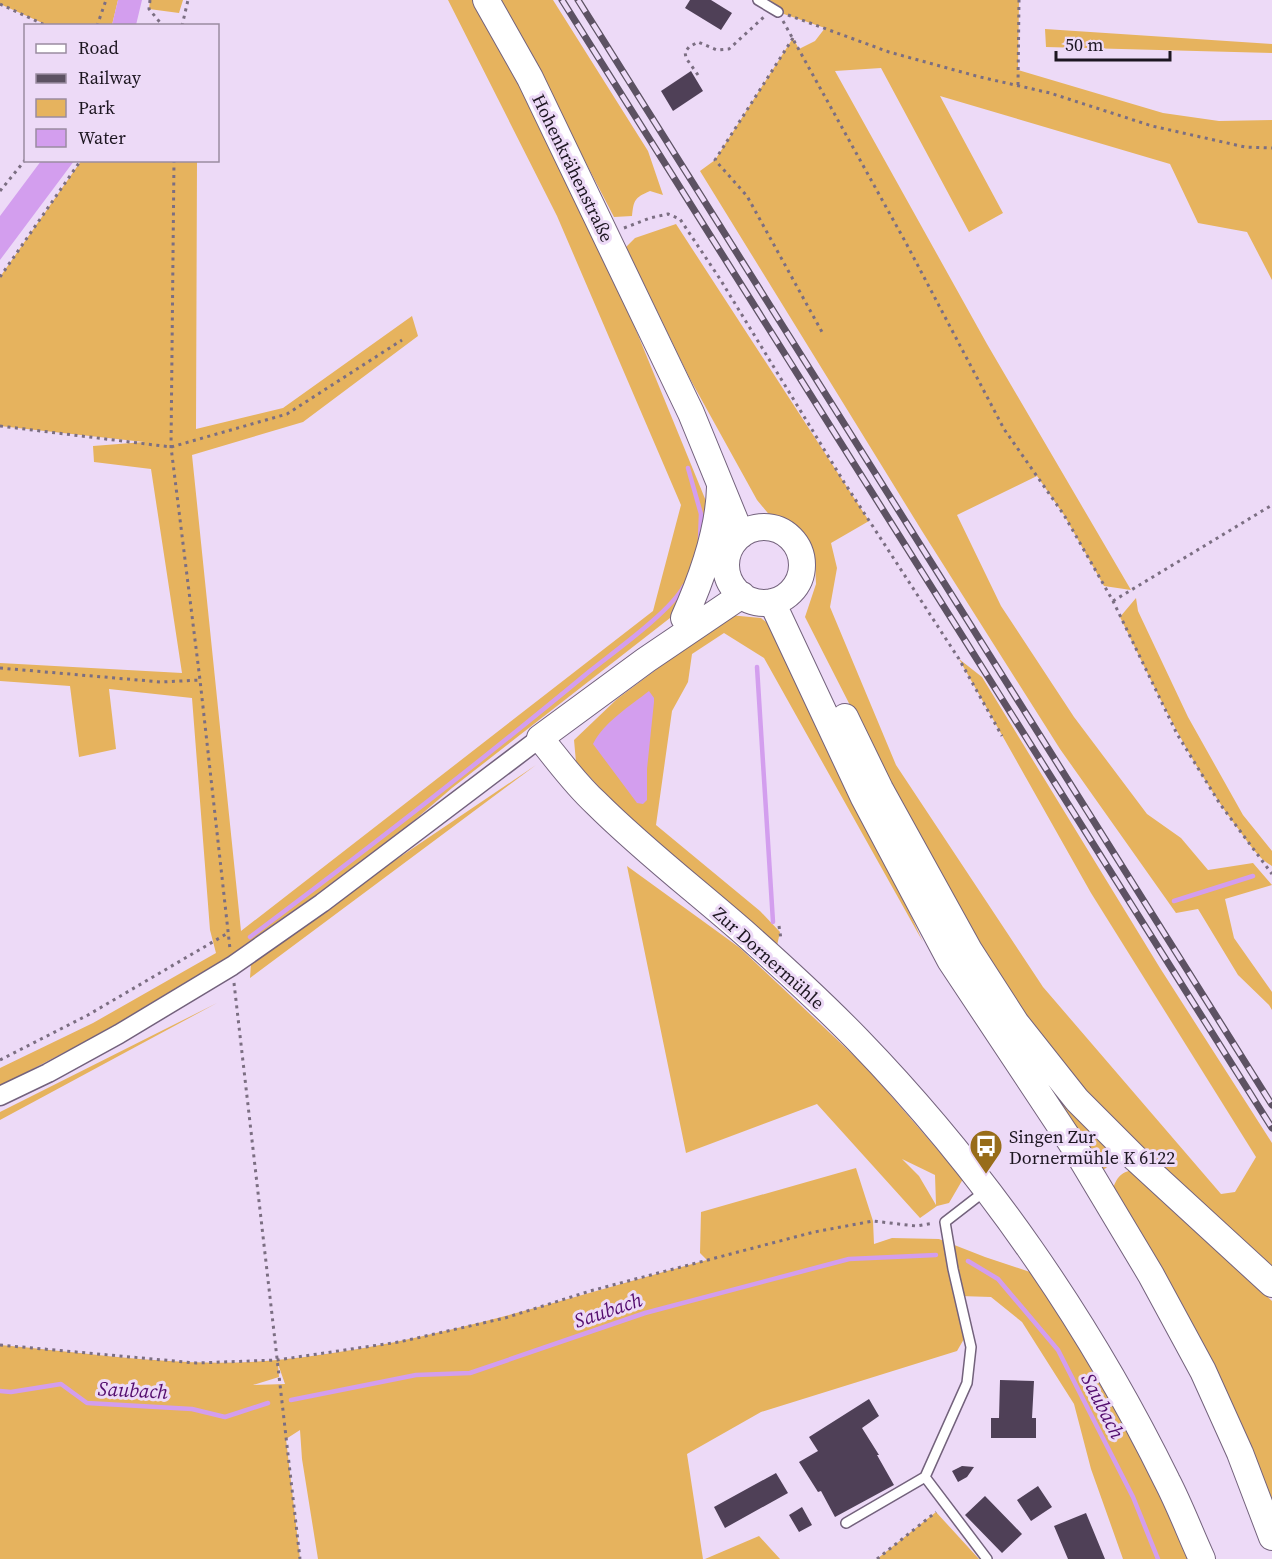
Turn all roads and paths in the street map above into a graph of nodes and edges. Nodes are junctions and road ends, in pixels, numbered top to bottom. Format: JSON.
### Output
{"nodes":[{"id":1,"x":106,"y":0,"type":"edge"},
{"id":2,"x":150,"y":0,"type":"edge"},
{"id":3,"x":188,"y":0,"type":"edge"},
{"id":4,"x":486,"y":0,"type":"edge"},
{"id":5,"x":758,"y":0,"type":"edge"},
{"id":6,"x":1019,"y":0,"type":"edge"},
{"id":7,"x":0,"y":4,"type":"edge"},
{"id":8,"x":776,"y":10,"type":"junction"},
{"id":9,"x":43,"y":24,"type":"edge"},
{"id":10,"x":98,"y":24,"type":"edge"},
{"id":11,"x":161,"y":24,"type":"edge"},
{"id":12,"x":182,"y":24,"type":"edge"},
{"id":13,"x":793,"y":38,"type":"junction"},
{"id":14,"x":698,"y":75,"type":"dead end"},
{"id":15,"x":1018,"y":86,"type":"junction"},
{"id":16,"x":1272,"y":148,"type":"edge"},
{"id":17,"x":24,"y":161,"type":"edge"},
{"id":18,"x":80,"y":162,"type":"edge"},
{"id":19,"x":174,"y":162,"type":"edge"},
{"id":20,"x":0,"y":191,"type":"edge"},
{"id":21,"x":606,"y":235,"type":"junction"},
{"id":22,"x":0,"y":277,"type":"edge"},
{"id":23,"x":822,"y":332,"type":"dead end"},
{"id":24,"x":402,"y":340,"type":"dead end"},
{"id":25,"x":692,"y":413,"type":"junction"},
{"id":26,"x":0,"y":426,"type":"edge"},
{"id":27,"x":171,"y":447,"type":"junction"},
{"id":28,"x":720,"y":484,"type":"junction"},
{"id":29,"x":1272,"y":505,"type":"edge"},
{"id":30,"x":751,"y":531,"type":"junction"},
{"id":31,"x":736,"y":588,"type":"junction"},
{"id":32,"x":779,"y":598,"type":"junction"},
{"id":33,"x":1113,"y":601,"type":"junction"},
{"id":34,"x":684,"y":618,"type":"junction"},
{"id":35,"x":646,"y":660,"type":"junction"},
{"id":36,"x":0,"y":668,"type":"edge"},
{"id":37,"x":200,"y":680,"type":"junction"},
{"id":38,"x":1002,"y":736,"type":"dead end"},
{"id":39,"x":540,"y":738,"type":"junction"},
{"id":40,"x":1272,"y":874,"type":"edge"},
{"id":41,"x":228,"y":933,"type":"junction"},
{"id":42,"x":232,"y":966,"type":"junction"},
{"id":43,"x":0,"y":1059,"type":"edge"},
{"id":44,"x":0,"y":1096,"type":"edge"},
{"id":45,"x":987,"y":1189,"type":"junction"},
{"id":46,"x":945,"y":1222,"type":"junction"},
{"id":47,"x":1272,"y":1284,"type":"edge"},
{"id":48,"x":0,"y":1344,"type":"edge"},
{"id":49,"x":277,"y":1360,"type":"junction"},
{"id":50,"x":926,"y":1478,"type":"junction"},
{"id":51,"x":945,"y":1505,"type":"junction"},
{"id":52,"x":846,"y":1523,"type":"dead end"},
{"id":53,"x":1272,"y":1537,"type":"edge"},
{"id":54,"x":300,"y":1559,"type":"edge"},
{"id":55,"x":877,"y":1559,"type":"edge"},
{"id":56,"x":987,"y":1559,"type":"edge"},
{"id":57,"x":1202,"y":1559,"type":"edge"}],
"edges":[{"from":1,"to":10,"type":"path"},
{"from":2,"to":11,"type":"path"},
{"from":3,"to":12,"type":"path"},
{"from":4,"to":21,"type":"main road","name":"Hohenkrähenstraße"},
{"from":5,"to":8,"type":"lane"},
{"from":6,"to":15,"type":"path"},
{"from":7,"to":9,"type":"path"},
{"from":8,"to":13,"type":"path"},
{"from":8,"to":14,"type":"path"},
{"from":8,"to":15,"type":"path"},
{"from":13,"to":23,"type":"path"},
{"from":13,"to":33,"type":"path"},
{"from":15,"to":16,"type":"path"},
{"from":17,"to":20,"type":"path"},
{"from":18,"to":22,"type":"path"},
{"from":19,"to":27,"type":"path"},
{"from":21,"to":25,"type":"main road","name":"Hohenkrähenstraße"},
{"from":21,"to":38,"type":"path"},
{"from":24,"to":27,"type":"path"},
{"from":25,"to":28,"type":"main road"},
{"from":25,"to":30,"type":"main road"},
{"from":26,"to":27,"type":"path"},
{"from":27,"to":37,"type":"path"},
{"from":28,"to":30,"type":"main road"},
{"from":28,"to":34,"type":"main road"},
{"from":29,"to":33,"type":"path"},
{"from":30,"to":31,"type":"main road"},
{"from":30,"to":32,"type":"main road"},
{"from":31,"to":32,"type":"main road"},
{"from":31,"to":34,"type":"main road"},
{"from":31,"to":35,"type":"main road"},
{"from":32,"to":47,"type":"main road"},
{"from":32,"to":53,"type":"main road"},
{"from":33,"to":40,"type":"path"},
{"from":34,"to":35,"type":"main road"},
{"from":35,"to":39,"type":"main road"},
{"from":36,"to":37,"type":"path"},
{"from":37,"to":41,"type":"path"},
{"from":39,"to":42,"type":"street"},
{"from":39,"to":45,"type":"main road","name":"Zur Dornermühle"},
{"from":41,"to":42,"type":"path"},
{"from":41,"to":43,"type":"path"},
{"from":42,"to":44,"type":"street"},
{"from":42,"to":49,"type":"path"},
{"from":45,"to":46,"type":"lane"},
{"from":45,"to":57,"type":"main road","name":"Zur Dornermühle"},
{"from":46,"to":49,"type":"path"},
{"from":46,"to":50,"type":"lane"},
{"from":48,"to":49,"type":"path"},
{"from":49,"to":54,"type":"path"},
{"from":50,"to":51,"type":"lane"},
{"from":50,"to":52,"type":"lane"},
{"from":51,"to":55,"type":"path"},
{"from":51,"to":56,"type":"lane"}]}
